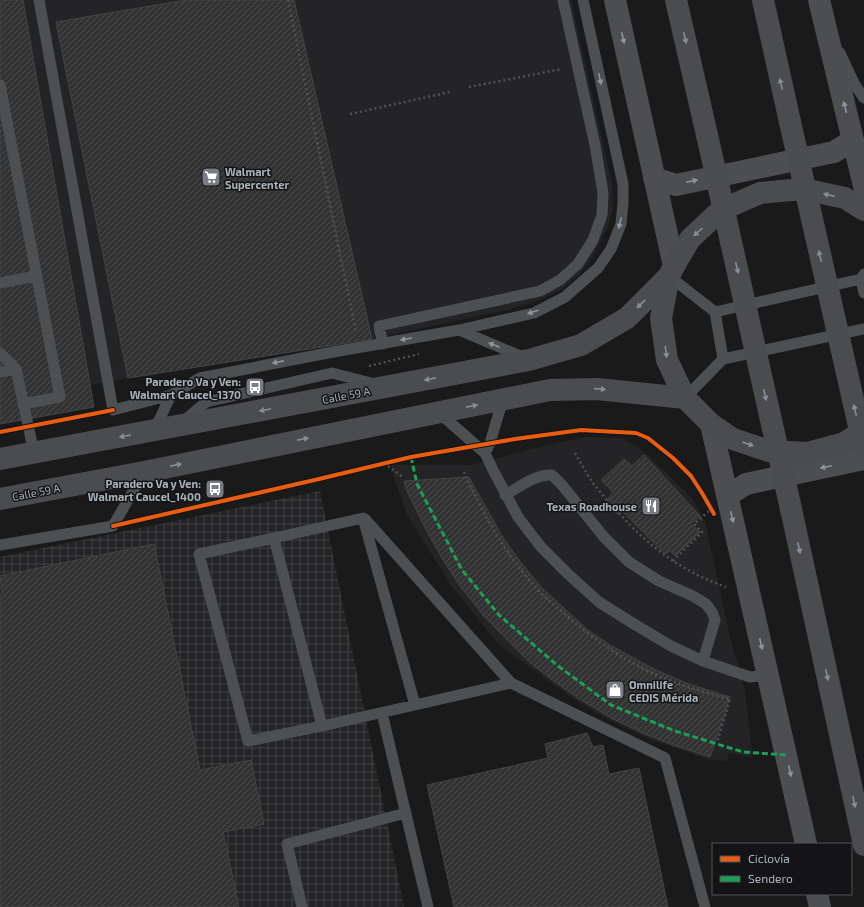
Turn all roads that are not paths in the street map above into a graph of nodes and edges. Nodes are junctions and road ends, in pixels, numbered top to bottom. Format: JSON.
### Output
{"nodes":[{"id":1,"x":39,"y":0,"type":"edge"},
{"id":2,"x":563,"y":0,"type":"edge"},
{"id":3,"x":583,"y":0,"type":"edge"},
{"id":4,"x":615,"y":0,"type":"edge"},
{"id":5,"x":676,"y":0,"type":"edge"},
{"id":6,"x":763,"y":0,"type":"edge"},
{"id":7,"x":820,"y":4,"type":"edge"},
{"id":8,"x":0,"y":85,"type":"edge"},
{"id":9,"x":864,"y":98,"type":"edge"},
{"id":10,"x":853,"y":140,"type":"junction"},
{"id":11,"x":654,"y":178,"type":"junction"},
{"id":12,"x":864,"y":183,"type":"edge"},
{"id":13,"x":864,"y":210,"type":"edge"},
{"id":14,"x":672,"y":271,"type":"junction"},
{"id":15,"x":36,"y":276,"type":"junction"},
{"id":16,"x":862,"y":277,"type":"edge"},
{"id":17,"x":0,"y":283,"type":"edge"},
{"id":18,"x":864,"y":293,"type":"edge"},
{"id":19,"x":714,"y":312,"type":"junction"},
{"id":20,"x":864,"y":329,"type":"edge"},
{"id":21,"x":459,"y":330,"type":"junction"},
{"id":22,"x":383,"y":344,"type":"junction"},
{"id":23,"x":0,"y":353,"type":"edge"},
{"id":24,"x":723,"y":359,"type":"junction"},
{"id":25,"x":529,"y":360,"type":"junction"},
{"id":26,"x":16,"y":370,"type":"junction"},
{"id":27,"x":0,"y":372,"type":"edge"},
{"id":28,"x":171,"y":395,"type":"junction"},
{"id":29,"x":685,"y":398,"type":"junction"},
{"id":30,"x":503,"y":399,"type":"junction"},
{"id":31,"x":23,"y":404,"type":"junction"},
{"id":32,"x":438,"y":412,"type":"junction"},
{"id":33,"x":711,"y":424,"type":"junction"},
{"id":34,"x":153,"y":431,"type":"junction"},
{"id":35,"x":864,"y":431,"type":"edge"},
{"id":36,"x":864,"y":448,"type":"edge"},
{"id":37,"x":34,"y":453,"type":"junction"},
{"id":38,"x":485,"y":453,"type":"junction"},
{"id":39,"x":0,"y":459,"type":"edge"},
{"id":40,"x":864,"y":459,"type":"edge"},
{"id":41,"x":144,"y":472,"type":"junction"},
{"id":42,"x":505,"y":495,"type":"junction"},
{"id":43,"x":0,"y":499,"type":"edge"},
{"id":44,"x":716,"y":505,"type":"junction"},
{"id":45,"x":363,"y":518,"type":"junction"},
{"id":46,"x":274,"y":538,"type":"junction"},
{"id":47,"x":0,"y":545,"type":"edge"},
{"id":48,"x":703,"y":661,"type":"junction"},
{"id":49,"x":768,"y":675,"type":"junction"},
{"id":50,"x":511,"y":682,"type":"junction"},
{"id":51,"x":415,"y":705,"type":"junction"},
{"id":52,"x":382,"y":713,"type":"junction"},
{"id":53,"x":322,"y":726,"type":"junction"},
{"id":54,"x":406,"y":813,"type":"junction"},
{"id":55,"x":806,"y":843,"type":"edge"},
{"id":56,"x":864,"y":846,"type":"edge"},
{"id":57,"x":818,"y":895,"type":"edge"},
{"id":58,"x":302,"y":907,"type":"edge"},
{"id":59,"x":428,"y":907,"type":"edge"},
{"id":60,"x":705,"y":907,"type":"edge"},
{"id":61,"x":820,"y":907,"type":"edge"}],
"edges":[{"from":1,"to":28,"type":"lane"},
{"from":2,"to":22,"type":"lane"},
{"from":3,"to":21,"type":"lane","one_way":true},
{"from":4,"to":11,"type":"main road","one_way":true},
{"from":5,"to":56,"type":"main road","one_way":true,"bridge":true},
{"from":36,"to":6,"type":"main road","one_way":true,"bridge":true},
{"from":7,"to":9,"type":"lane"},
{"from":10,"to":7,"type":"main road","one_way":true},
{"from":8,"to":15,"type":"lane"},
{"from":11,"to":10,"type":"main road","one_way":true},
{"from":10,"to":12,"type":"main road"},
{"from":11,"to":14,"type":"main road"},
{"from":13,"to":14,"type":"main road","one_way":true},
{"from":14,"to":19,"type":"lane"},
{"from":14,"to":25,"type":"main road","name":"Calle 59 A","one_way":true},
{"from":14,"to":29,"type":"main road","one_way":true},
{"from":15,"to":17,"type":"lane"},
{"from":15,"to":31,"type":"lane"},
{"from":16,"to":18,"type":"lane"},
{"from":16,"to":19,"type":"lane"},
{"from":19,"to":24,"type":"lane"},
{"from":20,"to":24,"type":"lane"},
{"from":21,"to":22,"type":"lane","one_way":true},
{"from":25,"to":21,"type":"lane","one_way":true},
{"from":22,"to":28,"type":"lane","one_way":true},
{"from":23,"to":26,"type":"lane"},
{"from":24,"to":29,"type":"lane"},
{"from":25,"to":34,"type":"main road","name":"Calle 59 A","one_way":true},
{"from":26,"to":27,"type":"lane"},
{"from":26,"to":31,"type":"lane"},
{"from":28,"to":34,"type":"lane"},
{"from":30,"to":29,"type":"main road","name":"Calle 59 A","one_way":true},
{"from":29,"to":33,"type":"main road"},
{"from":32,"to":30,"type":"main road","name":"Calle 59 A","one_way":true},
{"from":30,"to":38,"type":"lane"},
{"from":31,"to":37,"type":"lane"},
{"from":32,"to":38,"type":"lane"},
{"from":41,"to":32,"type":"main road","name":"Calle 59 A","one_way":true},
{"from":33,"to":35,"type":"main road","one_way":true},
{"from":33,"to":44,"type":"main road"},
{"from":34,"to":37,"type":"main road","name":"Calle 59 A","one_way":true},
{"from":37,"to":39,"type":"main road","name":"Calle 59 A"},
{"from":38,"to":42,"type":"lane"},
{"from":40,"to":44,"type":"main road","one_way":true},
{"from":41,"to":43,"type":"main road","name":"Calle 59 A"},
{"from":41,"to":47,"type":"lane"},
{"from":42,"to":48,"type":"lane"},
{"from":42,"to":48,"type":"lane"},
{"from":44,"to":49,"type":"main road","one_way":true},
{"from":45,"to":46,"type":"lane"},
{"from":45,"to":50,"type":"lane"},
{"from":45,"to":51,"type":"lane"},
{"from":46,"to":53,"type":"lane"},
{"from":46,"to":53,"type":"lane"},
{"from":48,"to":49,"type":"lane"},
{"from":49,"to":55,"type":"main road","one_way":true},
{"from":50,"to":51,"type":"lane"},
{"from":50,"to":60,"type":"lane"},
{"from":51,"to":52,"type":"lane"},
{"from":52,"to":53,"type":"lane"},
{"from":52,"to":54,"type":"lane"},
{"from":54,"to":58,"type":"lane"},
{"from":54,"to":59,"type":"lane"},
{"from":57,"to":61,"type":"main road"}]}
